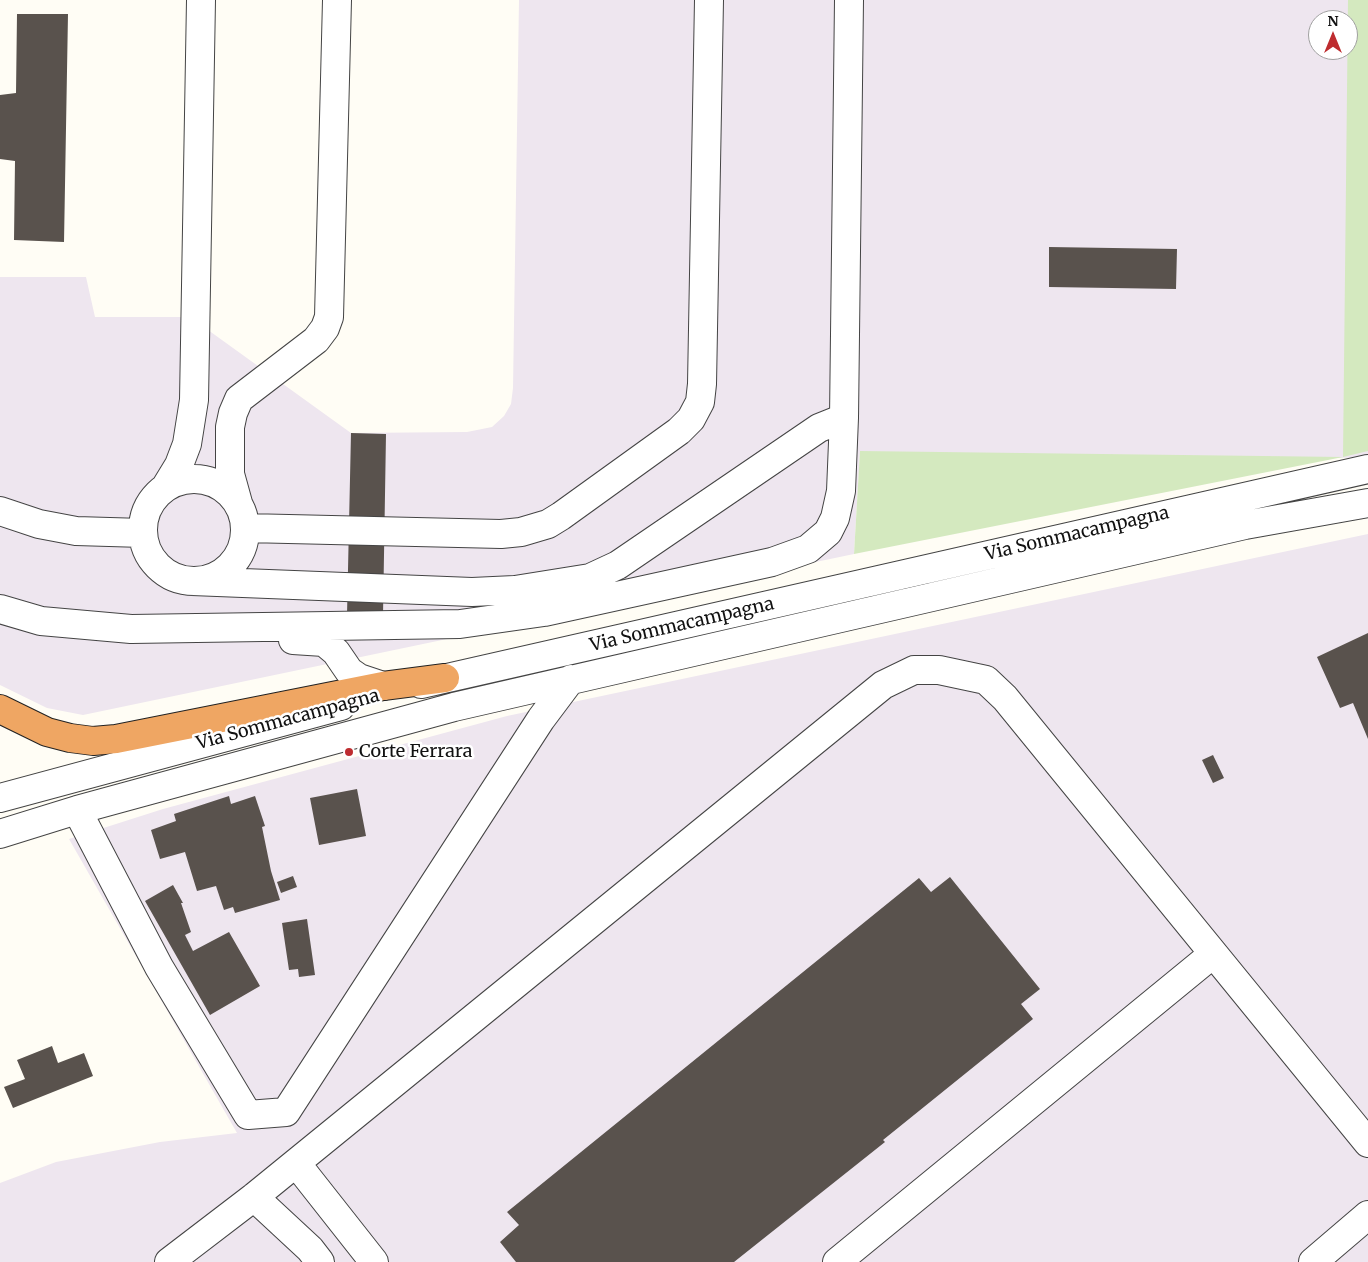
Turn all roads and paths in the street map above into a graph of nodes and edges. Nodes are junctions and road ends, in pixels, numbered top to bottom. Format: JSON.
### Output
{"nodes":[{"id":1,"x":201,"y":0,"type":"edge"},
{"id":2,"x":337,"y":0,"type":"edge"},
{"id":3,"x":709,"y":0,"type":"edge"},
{"id":4,"x":850,"y":0,"type":"edge"},
{"id":5,"x":844,"y":418,"type":"junction"},
{"id":6,"x":1368,"y":469,"type":"edge"},
{"id":7,"x":165,"y":488,"type":"junction"},
{"id":8,"x":1368,"y":503,"type":"edge"},
{"id":9,"x":0,"y":511,"type":"edge"},
{"id":10,"x":242,"y":515,"type":"junction"},
{"id":11,"x":143,"y":533,"type":"junction"},
{"id":12,"x":192,"y":581,"type":"junction"},
{"id":13,"x":0,"y":609,"type":"edge"},
{"id":14,"x":0,"y":624,"type":"edge"},
{"id":15,"x":445,"y":678,"type":"junction"},
{"id":16,"x":571,"y":679,"type":"junction"},
{"id":17,"x":383,"y":686,"type":"junction"},
{"id":18,"x":0,"y":709,"type":"edge"},
{"id":19,"x":0,"y":798,"type":"edge"},
{"id":20,"x":77,"y":810,"type":"junction"},
{"id":21,"x":0,"y":834,"type":"edge"},
{"id":22,"x":1213,"y":954,"type":"junction"},
{"id":23,"x":1368,"y":1143,"type":"edge"},
{"id":24,"x":296,"y":1163,"type":"junction"},
{"id":25,"x":254,"y":1197,"type":"junction"},
{"id":26,"x":1368,"y":1215,"type":"edge"},
{"id":27,"x":169,"y":1262,"type":"edge"},
{"id":28,"x":320,"y":1262,"type":"edge"},
{"id":29,"x":374,"y":1262,"type":"edge"},
{"id":30,"x":837,"y":1262,"type":"edge"},
{"id":31,"x":1313,"y":1262,"type":"edge"}],
"edges":[{"from":1,"to":7,"type":"street"},
{"from":2,"to":10,"type":"street"},
{"from":3,"to":10,"type":"street"},
{"from":4,"to":5,"type":"street"},
{"from":5,"to":12,"type":"street"},
{"from":5,"to":13,"type":"street"},
{"from":6,"to":15,"type":"street","name":"Via Sommacampagna"},
{"from":7,"to":10,"type":"street"},
{"from":7,"to":11,"type":"street"},
{"from":8,"to":16,"type":"street","name":"Via Sommacampagna"},
{"from":9,"to":11,"type":"street"},
{"from":10,"to":12,"type":"street"},
{"from":11,"to":12,"type":"street"},
{"from":14,"to":17,"type":"street"},
{"from":15,"to":17,"type":"highway"},
{"from":15,"to":19,"type":"street","name":"Via Sommacampagna"},
{"from":16,"to":20,"type":"street","name":"Via Sommacampagna"},
{"from":16,"to":20,"type":"street"},
{"from":17,"to":18,"type":"highway"},
{"from":20,"to":21,"type":"street","name":"Via Sommacampagna"},
{"from":22,"to":23,"type":"street"},
{"from":22,"to":24,"type":"street"},
{"from":22,"to":30,"type":"street"},
{"from":24,"to":25,"type":"street"},
{"from":24,"to":29,"type":"street"},
{"from":25,"to":27,"type":"street"},
{"from":25,"to":28,"type":"street"},
{"from":26,"to":31,"type":"street"}]}
